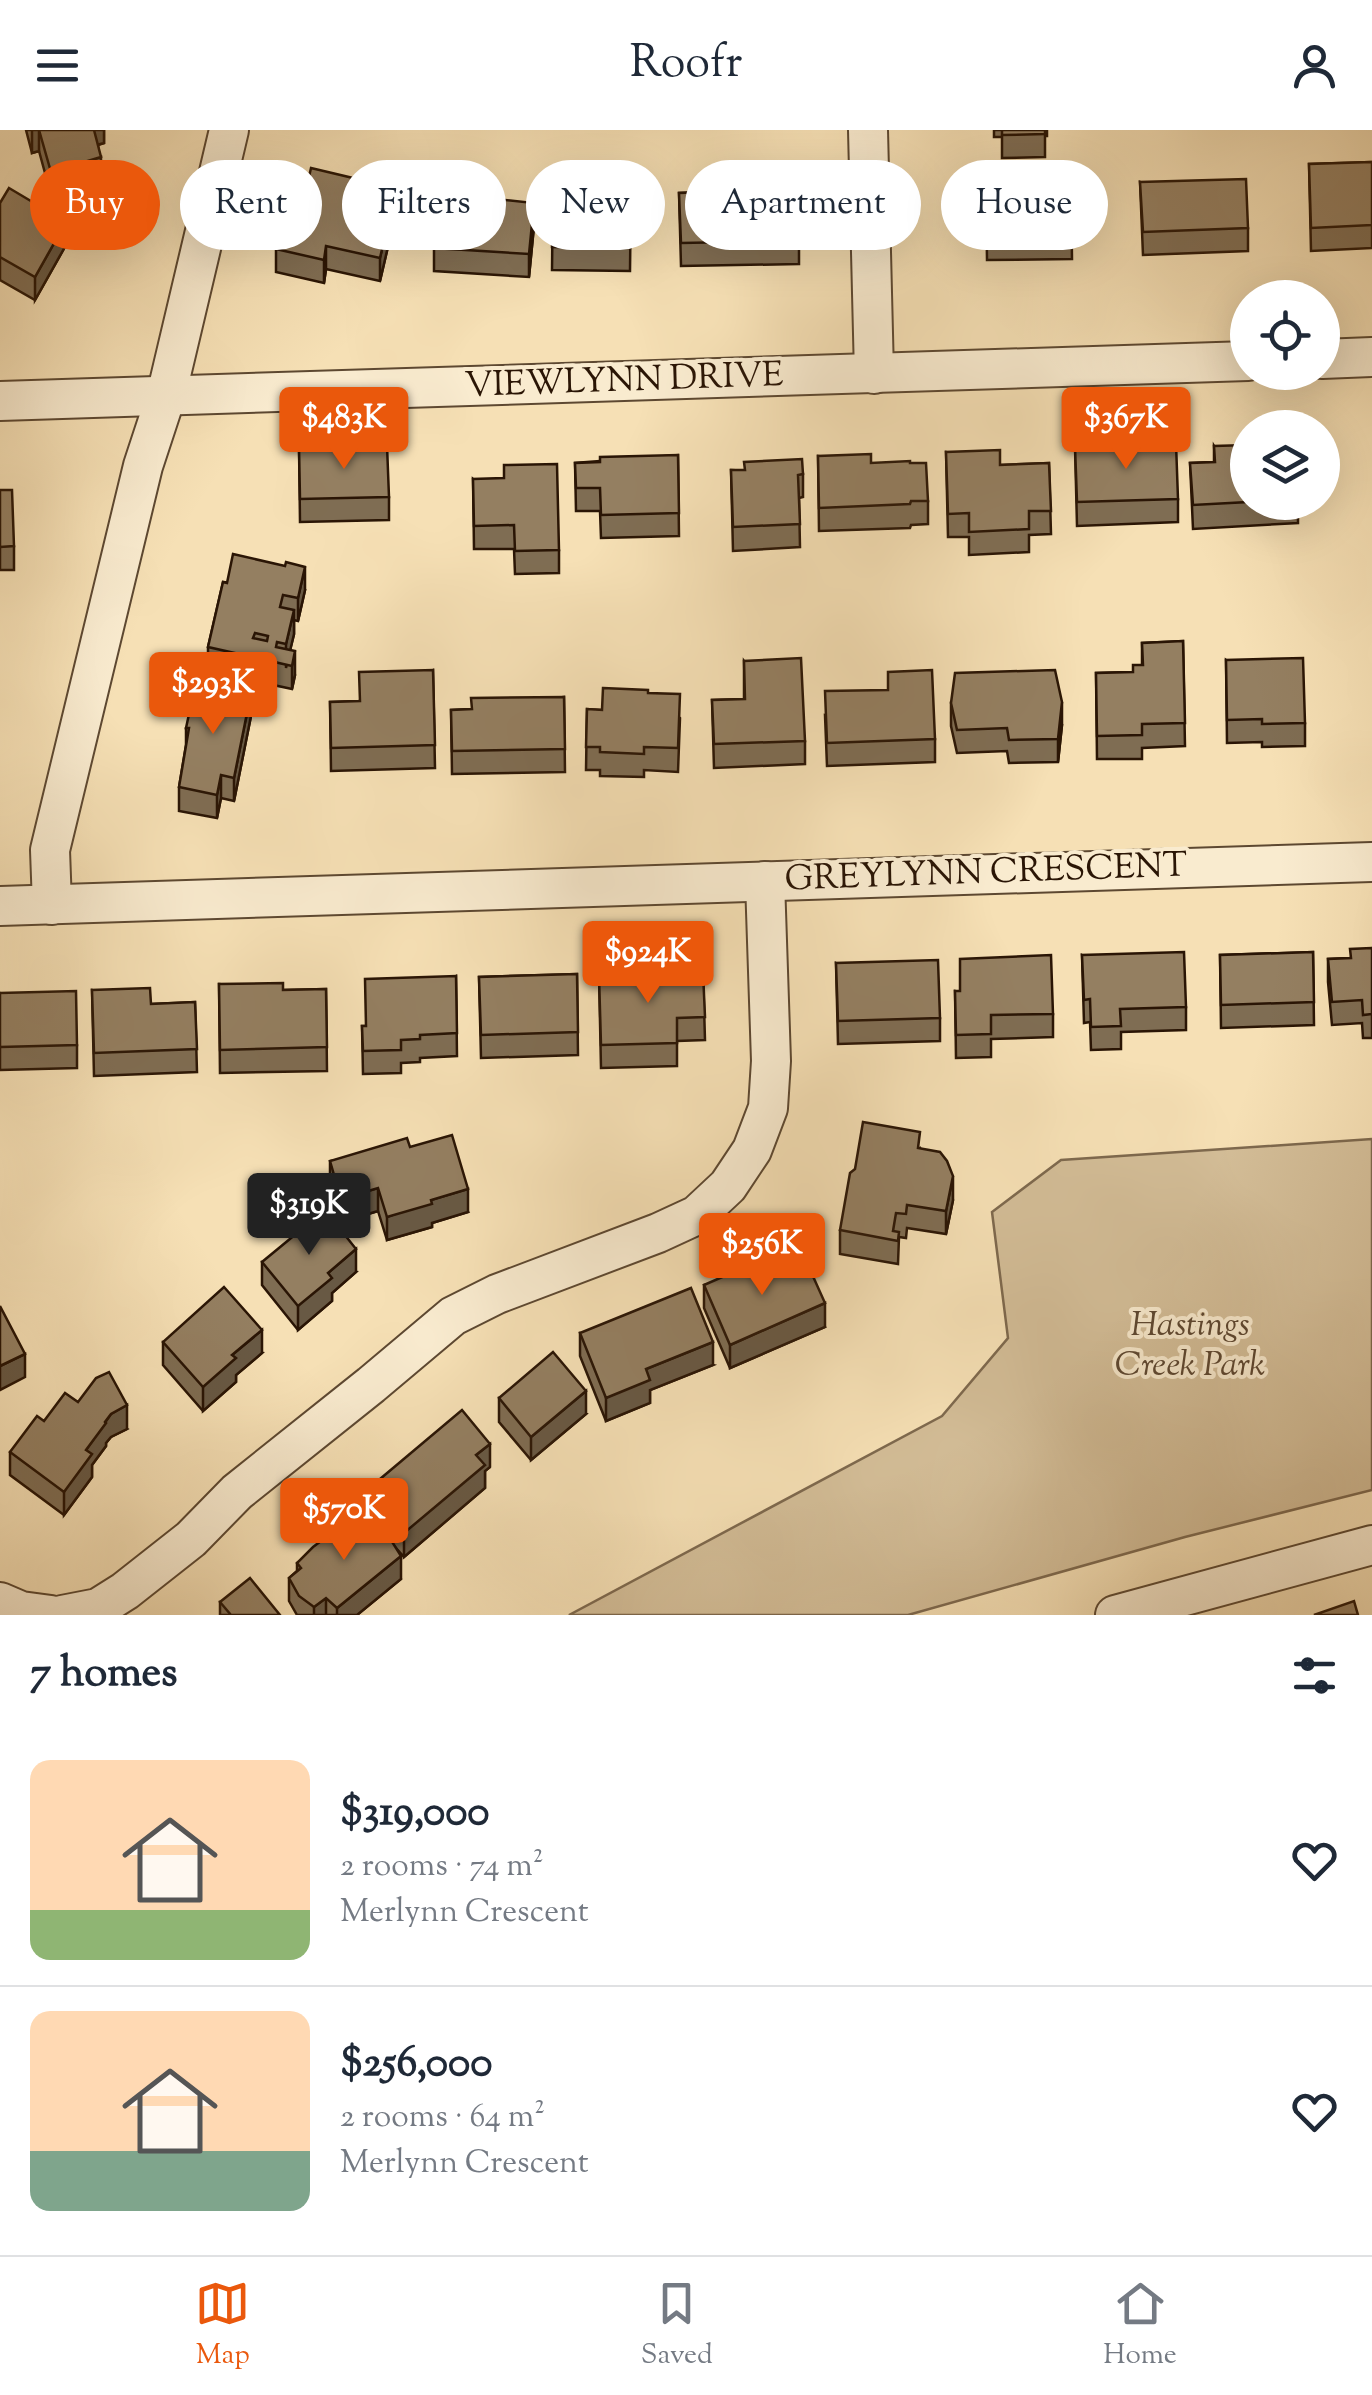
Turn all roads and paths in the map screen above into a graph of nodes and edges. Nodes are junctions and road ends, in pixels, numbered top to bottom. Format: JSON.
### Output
{"nodes":[{"id":1,"x":229,"y":130,"type":"edge"},
{"id":2,"x":868,"y":130,"type":"edge"},
{"id":3,"x":1372,"y":357,"type":"edge"},
{"id":4,"x":1340,"y":358,"type":"edge"},
{"id":5,"x":1230,"y":362,"type":"edge"},
{"id":6,"x":874,"y":374,"type":"junction"},
{"id":7,"x":166,"y":396,"type":"junction"},
{"id":8,"x":0,"y":402,"type":"edge"},
{"id":9,"x":1372,"y":862,"type":"edge"},
{"id":10,"x":766,"y":881,"type":"junction"},
{"id":11,"x":52,"y":904,"type":"junction"},
{"id":12,"x":0,"y":906,"type":"edge"},
{"id":13,"x":1372,"y":1545,"type":"edge"},
{"id":14,"x":0,"y":1602,"type":"edge"},
{"id":15,"x":52,"y":1615,"type":"edge"},
{"id":16,"x":62,"y":1615,"type":"edge"},
{"id":17,"x":1115,"y":1615,"type":"edge"}],
"edges":[{"from":1,"to":7,"type":"street"},
{"from":2,"to":6,"type":"street"},
{"from":3,"to":4,"type":"street"},
{"from":5,"to":6,"type":"street","name":"VIEWLYNN DRIVE"},
{"from":6,"to":7,"type":"street","name":"VIEWLYNN DRIVE"},
{"from":7,"to":8,"type":"street","name":"VIEWLYNN DRIVE"},
{"from":7,"to":11,"type":"street"},
{"from":9,"to":10,"type":"street","name":"GREYLYNN CRESCENT"},
{"from":10,"to":11,"type":"street","name":"GREYLYNN CRESCENT"},
{"from":10,"to":16,"type":"street"},
{"from":11,"to":12,"type":"street","name":"GREYLYNN CRESCENT"},
{"from":13,"to":17,"type":"street"},
{"from":14,"to":15,"type":"street"}]}
